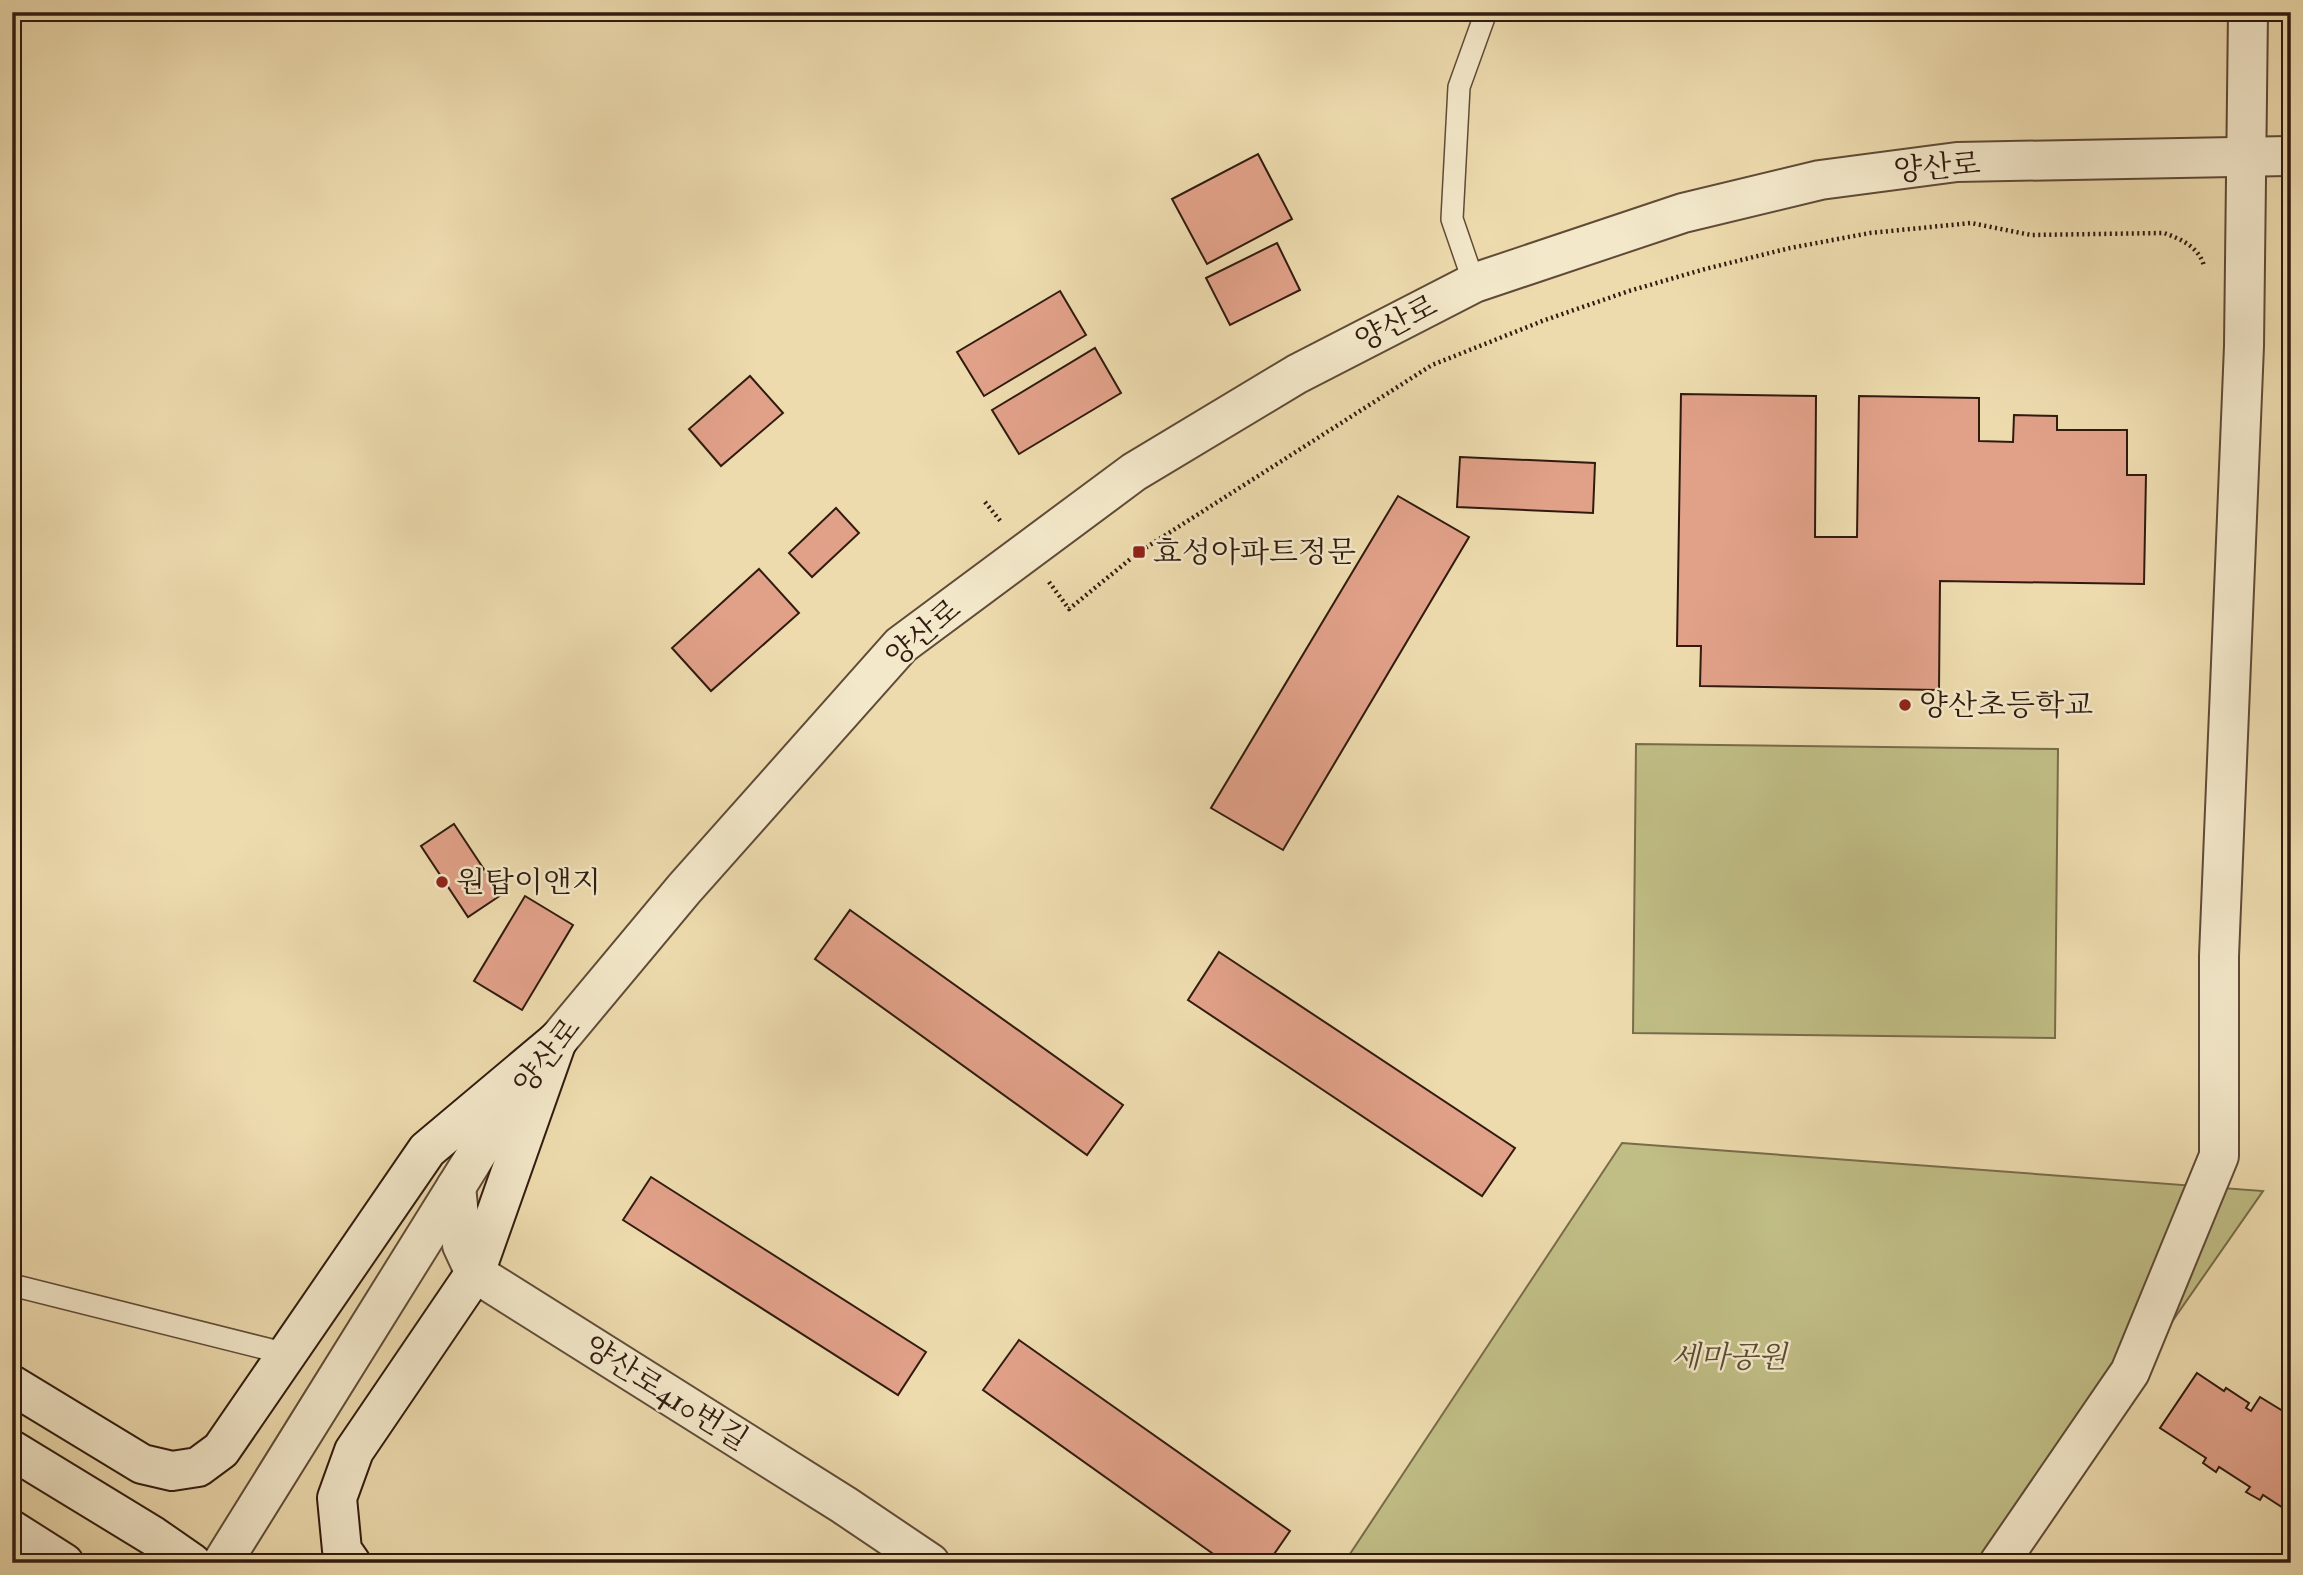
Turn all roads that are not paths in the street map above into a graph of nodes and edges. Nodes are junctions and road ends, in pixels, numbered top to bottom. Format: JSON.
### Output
{"nodes":[{"id":1,"x":1486,"y":12,"type":"edge"},
{"id":2,"x":2248,"y":12,"type":"edge"},
{"id":3,"x":2246,"y":156,"type":"junction"},
{"id":4,"x":2291,"y":156,"type":"edge"},
{"id":5,"x":1474,"y":283,"type":"junction"},
{"id":6,"x":558,"y":1040,"type":"junction"},
{"id":7,"x":456,"y":1187,"type":"junction"},
{"id":8,"x":475,"y":1273,"type":"junction"},
{"id":9,"x":12,"y":1285,"type":"edge"},
{"id":10,"x":287,"y":1354,"type":"junction"},
{"id":11,"x":12,"y":1385,"type":"edge"},
{"id":12,"x":12,"y":1450,"type":"edge"},
{"id":13,"x":12,"y":1530,"type":"edge"},
{"id":14,"x":64,"y":1563,"type":"edge"},
{"id":15,"x":192,"y":1563,"type":"edge"},
{"id":16,"x":222,"y":1563,"type":"edge"},
{"id":17,"x":351,"y":1563,"type":"edge"},
{"id":18,"x":930,"y":1563,"type":"edge"},
{"id":19,"x":1999,"y":1563,"type":"edge"}],
"edges":[{"from":1,"to":5,"type":"lane","name":"양산로"},
{"from":2,"to":3,"type":"street"},
{"from":3,"to":4,"type":"street","name":"양산로"},
{"from":3,"to":5,"type":"street","name":"양산로"},
{"from":3,"to":19,"type":"street"},
{"from":5,"to":6,"type":"street","name":"양산로"},
{"from":6,"to":7,"type":"street","name":"양산로"},
{"from":6,"to":8,"type":"street"},
{"from":6,"to":10,"type":"street"},
{"from":7,"to":8,"type":"street"},
{"from":7,"to":16,"type":"street","name":"양산로"},
{"from":8,"to":17,"type":"street"},
{"from":8,"to":18,"type":"street","name":"양산로410번길"},
{"from":9,"to":10,"type":"lane"},
{"from":10,"to":11,"type":"street"},
{"from":12,"to":15,"type":"street"},
{"from":13,"to":14,"type":"street"}]}
